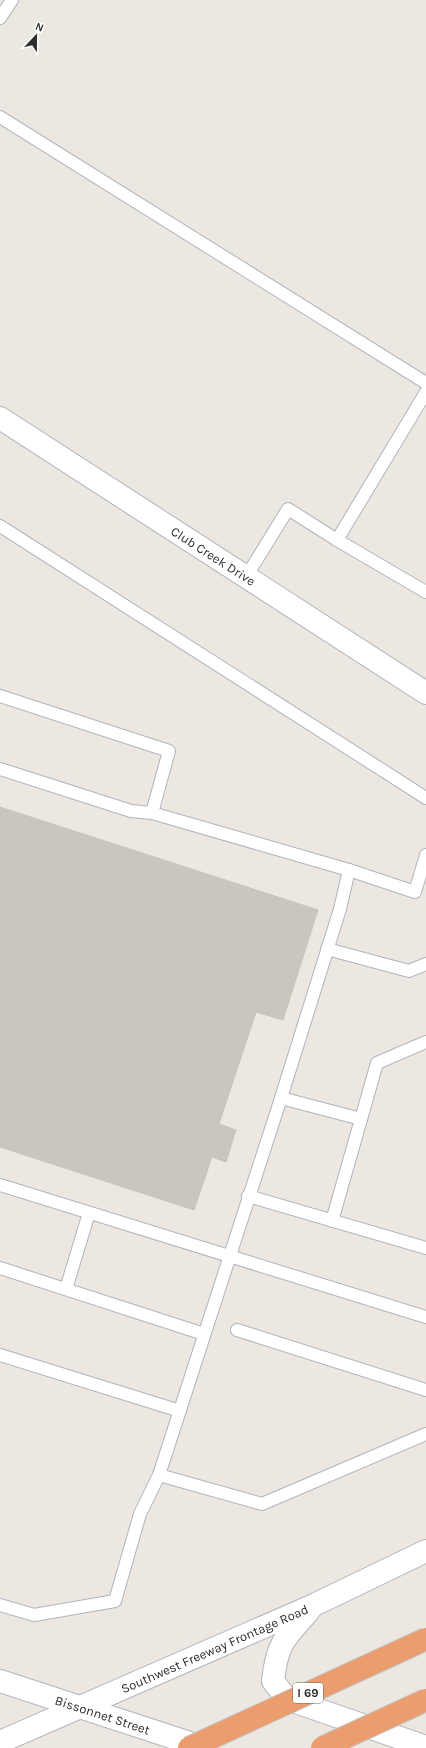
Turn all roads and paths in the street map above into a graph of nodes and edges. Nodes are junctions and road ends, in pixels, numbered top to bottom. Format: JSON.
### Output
{"nodes":[{"id":1,"x":12,"y":0,"type":"edge"},
{"id":2,"x":0,"y":18,"type":"edge"},
{"id":3,"x":0,"y":117,"type":"edge"},
{"id":4,"x":426,"y":382,"type":"edge"},
{"id":5,"x":426,"y":392,"type":"edge"},
{"id":6,"x":0,"y":418,"type":"edge"},
{"id":7,"x":0,"y":526,"type":"edge"},
{"id":8,"x":337,"y":540,"type":"junction"},
{"id":9,"x":246,"y":577,"type":"junction"},
{"id":10,"x":426,"y":592,"type":"edge"},
{"id":11,"x":426,"y":693,"type":"edge"},
{"id":12,"x":0,"y":696,"type":"edge"},
{"id":13,"x":0,"y":769,"type":"edge"},
{"id":14,"x":426,"y":798,"type":"edge"},
{"id":15,"x":152,"y":813,"type":"junction"},
{"id":16,"x":426,"y":855,"type":"edge"},
{"id":17,"x":349,"y":870,"type":"junction"},
{"id":18,"x":327,"y":949,"type":"junction"},
{"id":19,"x":426,"y":964,"type":"edge"},
{"id":20,"x":426,"y":1042,"type":"edge"},
{"id":21,"x":281,"y":1098,"type":"junction"},
{"id":22,"x":360,"y":1120,"type":"junction"},
{"id":23,"x":0,"y":1185,"type":"edge"},
{"id":24,"x":248,"y":1196,"type":"junction"},
{"id":25,"x":89,"y":1213,"type":"junction"},
{"id":26,"x":332,"y":1221,"type":"junction"},
{"id":27,"x":426,"y":1248,"type":"edge"},
{"id":28,"x":230,"y":1257,"type":"junction"},
{"id":29,"x":0,"y":1268,"type":"edge"},
{"id":30,"x":66,"y":1289,"type":"junction"},
{"id":31,"x":426,"y":1317,"type":"edge"},
{"id":32,"x":237,"y":1330,"type":"dead end"},
{"id":33,"x":204,"y":1334,"type":"junction"},
{"id":34,"x":0,"y":1355,"type":"edge"},
{"id":35,"x":426,"y":1390,"type":"edge"},
{"id":36,"x":180,"y":1411,"type":"junction"},
{"id":37,"x":426,"y":1434,"type":"edge"},
{"id":38,"x":159,"y":1475,"type":"junction"},
{"id":39,"x":426,"y":1551,"type":"edge"},
{"id":40,"x":0,"y":1605,"type":"edge"},
{"id":41,"x":314,"y":1605,"type":"junction"},
{"id":42,"x":426,"y":1638,"type":"edge"},
{"id":43,"x":0,"y":1681,"type":"edge"},
{"id":44,"x":426,"y":1700,"type":"edge"},
{"id":45,"x":79,"y":1706,"type":"junction"},
{"id":46,"x":0,"y":1742,"type":"edge"},
{"id":47,"x":426,"y":1747,"type":"edge"},
{"id":48,"x":189,"y":1748,"type":"edge"},
{"id":49,"x":205,"y":1748,"type":"edge"},
{"id":50,"x":322,"y":1748,"type":"edge"}],
"edges":[{"from":1,"to":2,"type":"lane"},
{"from":3,"to":4,"type":"lane"},
{"from":5,"to":8,"type":"lane"},
{"from":6,"to":9,"type":"main road","name":"Club Creek Drive"},
{"from":7,"to":14,"type":"lane"},
{"from":8,"to":9,"type":"lane"},
{"from":8,"to":10,"type":"lane"},
{"from":9,"to":11,"type":"main road","name":"Club Creek Drive"},
{"from":12,"to":15,"type":"lane"},
{"from":13,"to":15,"type":"lane"},
{"from":15,"to":17,"type":"lane"},
{"from":16,"to":17,"type":"lane"},
{"from":17,"to":18,"type":"lane"},
{"from":18,"to":19,"type":"lane"},
{"from":18,"to":21,"type":"lane"},
{"from":20,"to":22,"type":"lane"},
{"from":21,"to":22,"type":"lane"},
{"from":21,"to":24,"type":"lane"},
{"from":22,"to":26,"type":"lane"},
{"from":23,"to":25,"type":"lane"},
{"from":24,"to":26,"type":"lane"},
{"from":24,"to":28,"type":"lane"},
{"from":25,"to":28,"type":"lane"},
{"from":25,"to":30,"type":"lane"},
{"from":26,"to":27,"type":"lane"},
{"from":28,"to":31,"type":"lane"},
{"from":28,"to":33,"type":"lane"},
{"from":29,"to":30,"type":"lane"},
{"from":30,"to":33,"type":"lane"},
{"from":32,"to":35,"type":"lane"},
{"from":33,"to":36,"type":"lane"},
{"from":34,"to":36,"type":"lane"},
{"from":36,"to":38,"type":"lane"},
{"from":37,"to":38,"type":"lane"},
{"from":38,"to":40,"type":"lane"},
{"from":39,"to":41,"type":"main road","name":"Southwest Freeway Frontage Road"},
{"from":41,"to":45,"type":"main road","name":"Southwest Freeway Frontage Road"},
{"from":41,"to":47,"type":"main road"},
{"from":42,"to":48,"type":"highway","number":"I 69","bridge":true},
{"from":43,"to":45,"type":"main road","name":"Bissonnet Street"},
{"from":44,"to":50,"type":"highway","bridge":true},
{"from":45,"to":46,"type":"main road","name":"Southwest Freeway Frontage Road"},
{"from":45,"to":49,"type":"main road","name":"Bissonnet Street"}]}
